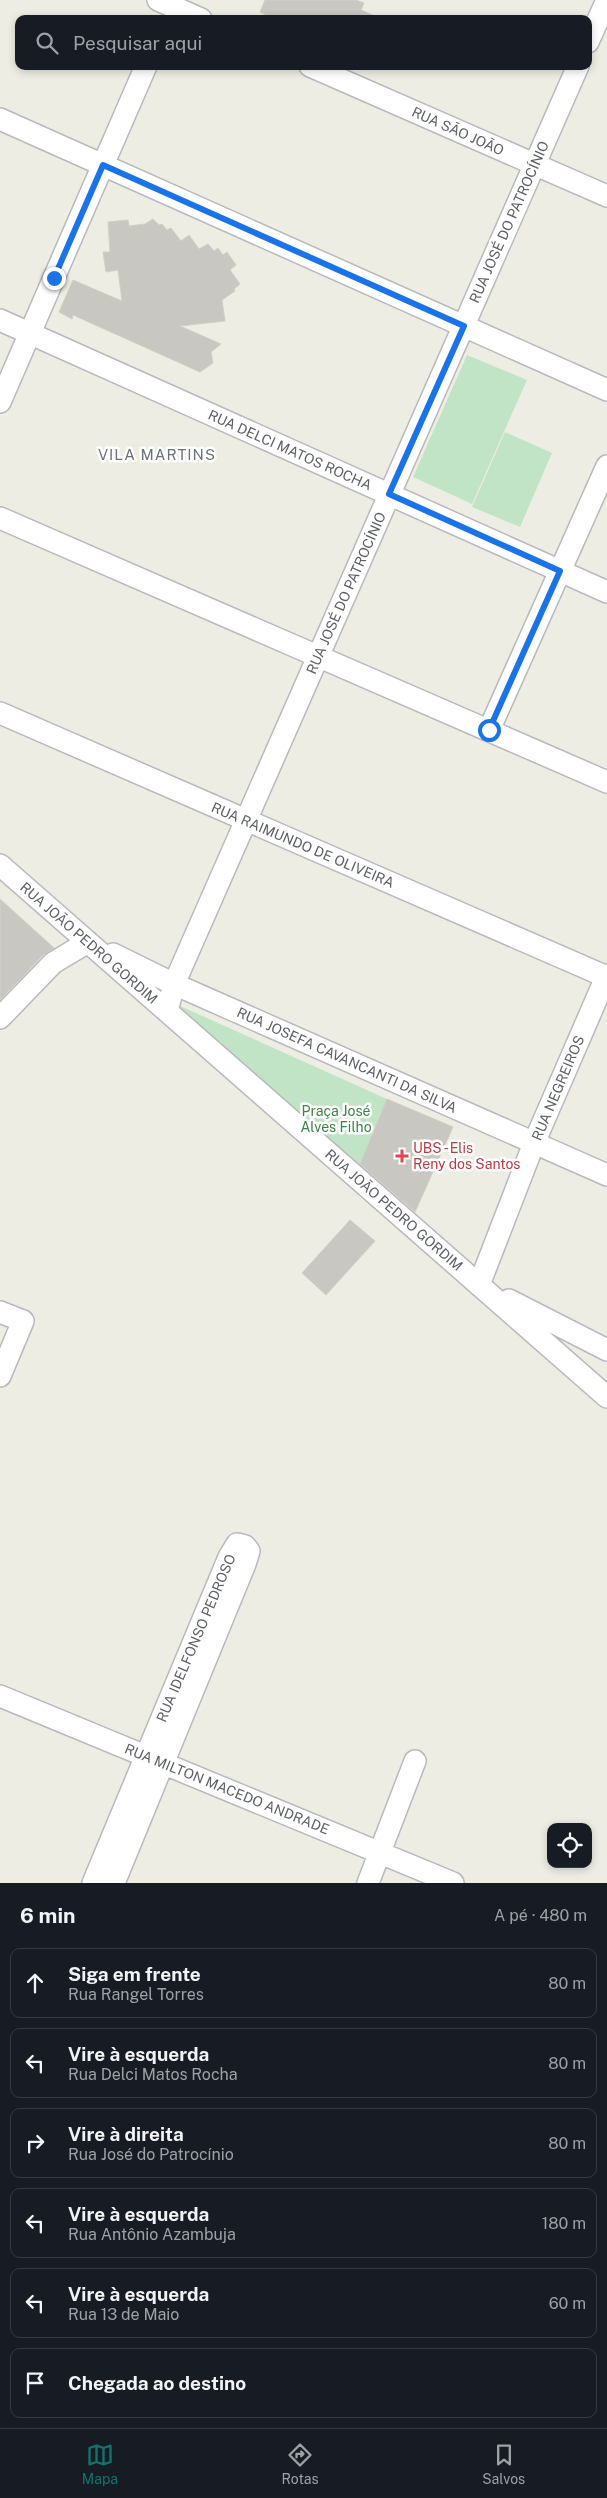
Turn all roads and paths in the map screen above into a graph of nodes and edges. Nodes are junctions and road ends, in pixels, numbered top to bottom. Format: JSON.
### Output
{"nodes":[{"id":1,"x":607,"y":0,"type":"edge"},
{"id":2,"x":168,"y":6,"type":"edge"},
{"id":3,"x":191,"y":15,"type":"edge"},
{"id":4,"x":592,"y":33,"type":"edge"},
{"id":5,"x":144,"y":70,"type":"edge"},
{"id":6,"x":319,"y":70,"type":"edge"},
{"id":7,"x":576,"y":70,"type":"edge"},
{"id":8,"x":0,"y":119,"type":"edge"},
{"id":9,"x":534,"y":164,"type":"junction"},
{"id":10,"x":103,"y":165,"type":"junction"},
{"id":11,"x":607,"y":196,"type":"edge"},
{"id":12,"x":0,"y":320,"type":"edge"},
{"id":13,"x":464,"y":326,"type":"junction"},
{"id":14,"x":30,"y":333,"type":"junction"},
{"id":15,"x":607,"y":390,"type":"edge"},
{"id":16,"x":0,"y":402,"type":"edge"},
{"id":17,"x":607,"y":466,"type":"edge"},
{"id":18,"x":389,"y":494,"type":"junction"},
{"id":19,"x":0,"y":518,"type":"edge"},
{"id":20,"x":560,"y":571,"type":"junction"},
{"id":21,"x":607,"y":592,"type":"edge"},
{"id":22,"x":318,"y":656,"type":"junction"},
{"id":23,"x":0,"y":713,"type":"edge"},
{"id":24,"x":489,"y":730,"type":"junction"},
{"id":25,"x":607,"y":782,"type":"edge"},
{"id":26,"x":246,"y":820,"type":"junction"},
{"id":27,"x":0,"y":865,"type":"edge"},
{"id":28,"x":88,"y":942,"type":"junction"},
{"id":29,"x":607,"y":976,"type":"edge"},
{"id":30,"x":174,"y":984,"type":"junction"},
{"id":31,"x":167,"y":1011,"type":"junction"},
{"id":32,"x":0,"y":1018,"type":"edge"},
{"id":33,"x":534,"y":1143,"type":"junction"},
{"id":34,"x":607,"y":1175,"type":"edge"},
{"id":35,"x":479,"y":1285,"type":"junction"},
{"id":36,"x":0,"y":1312,"type":"edge"},
{"id":37,"x":607,"y":1350,"type":"edge"},
{"id":38,"x":0,"y":1376,"type":"edge"},
{"id":39,"x":607,"y":1397,"type":"edge"},
{"id":40,"x":0,"y":1696,"type":"edge"},
{"id":41,"x":155,"y":1760,"type":"junction"},
{"id":42,"x":415,"y":1761,"type":"dead end"},
{"id":43,"x":380,"y":1853,"type":"junction"},
{"id":44,"x":93,"y":1883,"type":"edge"},
{"id":45,"x":114,"y":1883,"type":"edge"},
{"id":46,"x":368,"y":1883,"type":"edge"},
{"id":47,"x":453,"y":1883,"type":"edge"}],
"edges":[{"from":1,"to":4,"type":"street"},
{"from":2,"to":3,"type":"street"},
{"from":5,"to":10,"type":"street"},
{"from":6,"to":9,"type":"street","name":"RUA SÃO JOÃO"},
{"from":7,"to":9,"type":"street","name":"RUA JOSÉ DO PATROCÍNIO"},
{"from":8,"to":10,"type":"street"},
{"from":9,"to":11,"type":"street","name":"RUA SÃO JOÃO"},
{"from":9,"to":13,"type":"street","name":"RUA JOSÉ DO PATROCÍNIO"},
{"from":10,"to":13,"type":"street"},
{"from":10,"to":14,"type":"street"},
{"from":12,"to":14,"type":"street","name":"RUA DELCI MATOS ROCHA"},
{"from":13,"to":15,"type":"street"},
{"from":13,"to":18,"type":"street","name":"RUA JOSÉ DO PATROCÍNIO"},
{"from":14,"to":16,"type":"street"},
{"from":14,"to":18,"type":"street","name":"RUA DELCI MATOS ROCHA"},
{"from":17,"to":20,"type":"street"},
{"from":18,"to":20,"type":"street","name":"RUA DELCI MATOS ROCHA"},
{"from":18,"to":22,"type":"street","name":"RUA JOSÉ DO PATROCÍNIO"},
{"from":19,"to":22,"type":"street"},
{"from":20,"to":21,"type":"street","name":"RUA DELCI MATOS ROCHA"},
{"from":20,"to":24,"type":"street"},
{"from":22,"to":24,"type":"street"},
{"from":22,"to":26,"type":"street","name":"RUA JOSÉ DO PATROCÍNIO"},
{"from":23,"to":26,"type":"street","name":"RUA RAIMUNDO DE OLIVEIRA"},
{"from":24,"to":25,"type":"street"},
{"from":26,"to":29,"type":"street","name":"RUA RAIMUNDO DE OLIVEIRA"},
{"from":26,"to":30,"type":"street","name":"RUA JOSÉ DO PATROCÍNIO"},
{"from":27,"to":28,"type":"street","name":"RUA JOÃO PEDRO GORDIM"},
{"from":28,"to":30,"type":"street","name":"RUA JOSEFA CAVANCANTI DA SILVA"},
{"from":28,"to":31,"type":"street","name":"RUA JOÃO PEDRO GORDIM"},
{"from":28,"to":32,"type":"street"},
{"from":29,"to":33,"type":"street","name":"RUA NEGREIROS"},
{"from":30,"to":31,"type":"street","name":"RUA JOSÉ DO PATROCÍNIO"},
{"from":30,"to":33,"type":"street","name":"RUA JOSEFA CAVANCANTI DA SILVA"},
{"from":31,"to":35,"type":"street","name":"RUA JOÃO PEDRO GORDIM"},
{"from":33,"to":34,"type":"street","name":"RUA JOSEFA CAVANCANTI DA SILVA"},
{"from":33,"to":35,"type":"street","name":"RUA NEGREIROS"},
{"from":35,"to":37,"type":"street"},
{"from":35,"to":39,"type":"street","name":"RUA JOÃO PEDRO GORDIM"},
{"from":36,"to":38,"type":"street"},
{"from":40,"to":41,"type":"street","name":"RUA MILTON MACEDO ANDRADE"},
{"from":41,"to":41,"type":"street","name":"RUA IDELFONSO PEDROSO"},
{"from":41,"to":43,"type":"street","name":"RUA MILTON MACEDO ANDRADE"},
{"from":41,"to":44,"type":"street","name":"RUA IDELFONSO PEDROSO"},
{"from":41,"to":45,"type":"street","name":"RUA IDELFONSO PEDROSO"},
{"from":42,"to":43,"type":"street"},
{"from":43,"to":46,"type":"street"},
{"from":43,"to":47,"type":"street","name":"RUA MILTON MACEDO ANDRADE"}]}
